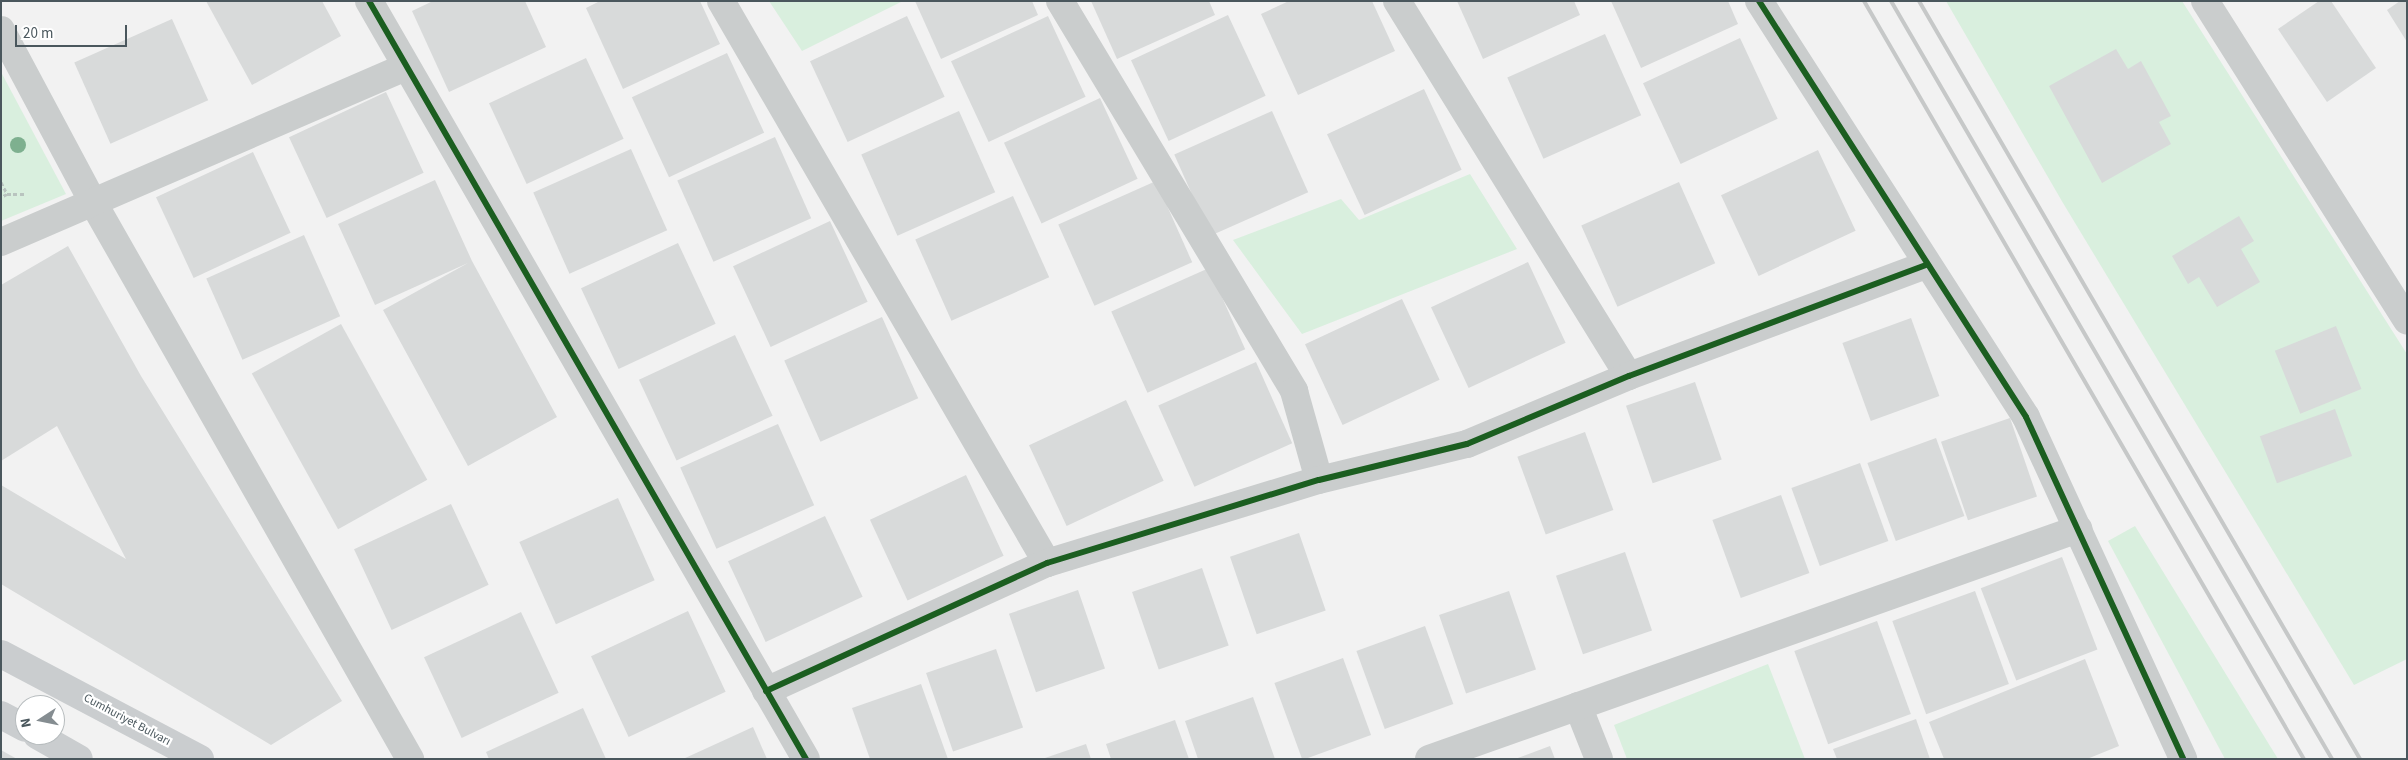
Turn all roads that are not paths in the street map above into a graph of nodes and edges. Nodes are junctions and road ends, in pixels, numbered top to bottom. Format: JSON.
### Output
{"nodes":[{"id":1,"x":368,"y":1,"type":"edge"},
{"id":2,"x":721,"y":1,"type":"edge"},
{"id":3,"x":1060,"y":1,"type":"edge"},
{"id":4,"x":1397,"y":1,"type":"edge"},
{"id":5,"x":1759,"y":1,"type":"edge"},
{"id":6,"x":2205,"y":1,"type":"edge"},
{"id":7,"x":1,"y":30,"type":"edge"},
{"id":8,"x":406,"y":67,"type":"junction"},
{"id":9,"x":94,"y":204,"type":"junction"},
{"id":10,"x":1,"y":242,"type":"edge"},
{"id":11,"x":1926,"y":265,"type":"junction"},
{"id":12,"x":2407,"y":321,"type":"edge"},
{"id":13,"x":1629,"y":376,"type":"junction"},
{"id":14,"x":1319,"y":480,"type":"junction"},
{"id":15,"x":2078,"y":529,"type":"junction"},
{"id":16,"x":1047,"y":563,"type":"junction"},
{"id":17,"x":1,"y":654,"type":"edge"},
{"id":18,"x":766,"y":691,"type":"junction"},
{"id":19,"x":1578,"y":706,"type":"junction"},
{"id":20,"x":1,"y":715,"type":"edge"},
{"id":21,"x":15,"y":723,"type":"edge"},
{"id":22,"x":54,"y":745,"type":"edge"},
{"id":23,"x":2177,"y":757,"type":"edge"},
{"id":24,"x":79,"y":759,"type":"edge"},
{"id":25,"x":200,"y":759,"type":"edge"},
{"id":26,"x":410,"y":759,"type":"edge"},
{"id":27,"x":806,"y":759,"type":"edge"},
{"id":28,"x":1430,"y":759,"type":"edge"},
{"id":29,"x":1599,"y":759,"type":"edge"}],
"edges":[{"from":1,"to":8,"type":"street"},
{"from":2,"to":16,"type":"street"},
{"from":3,"to":14,"type":"street"},
{"from":4,"to":13,"type":"street"},
{"from":5,"to":11,"type":"street"},
{"from":6,"to":12,"type":"street"},
{"from":7,"to":9,"type":"street"},
{"from":8,"to":9,"type":"street"},
{"from":8,"to":18,"type":"street"},
{"from":9,"to":10,"type":"street"},
{"from":9,"to":26,"type":"street"},
{"from":11,"to":13,"type":"street"},
{"from":11,"to":15,"type":"street"},
{"from":13,"to":14,"type":"street"},
{"from":14,"to":16,"type":"street"},
{"from":15,"to":19,"type":"street"},
{"from":15,"to":23,"type":"street"},
{"from":16,"to":18,"type":"street"},
{"from":17,"to":25,"type":"main road","name":"Cumhuriyet Bulvarı"},
{"from":18,"to":27,"type":"street"},
{"from":19,"to":28,"type":"street"},
{"from":19,"to":29,"type":"street"},
{"from":20,"to":21,"type":"main road"},
{"from":22,"to":24,"type":"main road"}]}
